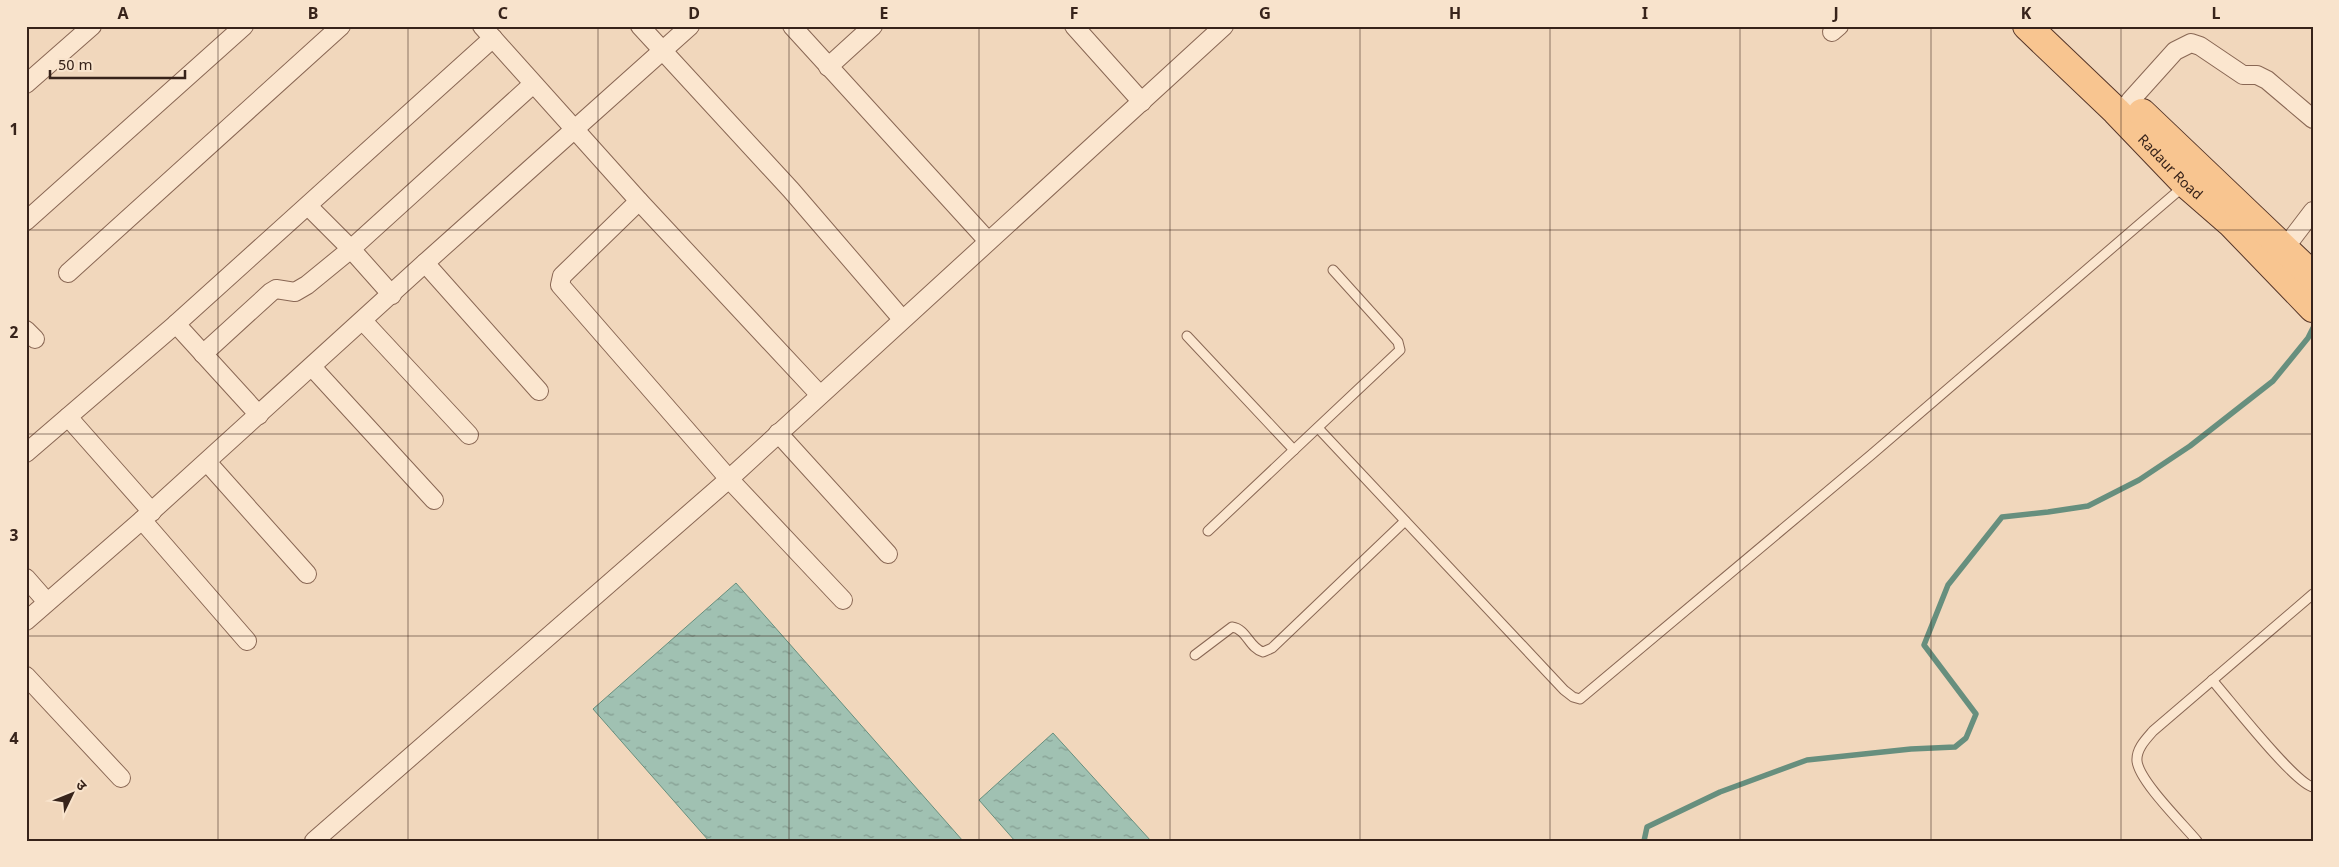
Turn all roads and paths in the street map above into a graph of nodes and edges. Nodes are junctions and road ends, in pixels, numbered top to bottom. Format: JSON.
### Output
{"nodes":[{"id":1,"x":92,"y":26,"type":"edge"},
{"id":2,"x":244,"y":26,"type":"edge"},
{"id":3,"x":341,"y":26,"type":"edge"},
{"id":4,"x":640,"y":26,"type":"edge"},
{"id":5,"x":690,"y":26,"type":"edge"},
{"id":6,"x":792,"y":26,"type":"edge"},
{"id":7,"x":873,"y":26,"type":"edge"},
{"id":8,"x":1074,"y":26,"type":"edge"},
{"id":9,"x":1224,"y":26,"type":"edge"},
{"id":10,"x":2027,"y":26,"type":"edge"},
{"id":11,"x":2051,"y":26,"type":"edge"},
{"id":12,"x":488,"y":32,"type":"edge"},
{"id":13,"x":662,"y":52,"type":"junction"},
{"id":14,"x":828,"y":67,"type":"junction"},
{"id":15,"x":27,"y":81,"type":"edge"},
{"id":16,"x":533,"y":84,"type":"junction"},
{"id":17,"x":2130,"y":101,"type":"junction"},
{"id":18,"x":1142,"y":102,"type":"junction"},
{"id":19,"x":2313,"y":119,"type":"edge"},
{"id":20,"x":574,"y":130,"type":"junction"},
{"id":21,"x":2186,"y":184,"type":"junction"},
{"id":22,"x":639,"y":201,"type":"junction"},
{"id":23,"x":308,"y":206,"type":"junction"},
{"id":24,"x":2313,"y":211,"type":"edge"},
{"id":25,"x":26,"y":221,"type":"edge"},
{"id":26,"x":988,"y":241,"type":"junction"},
{"id":27,"x":351,"y":248,"type":"junction"},
{"id":28,"x":2284,"y":249,"type":"junction"},
{"id":29,"x":425,"y":263,"type":"junction"},
{"id":30,"x":1333,"y":270,"type":"dead end"},
{"id":31,"x":68,"y":273,"type":"dead end"},
{"id":32,"x":2308,"y":293,"type":"edge"},
{"id":33,"x":392,"y":295,"type":"junction"},
{"id":34,"x":902,"y":319,"type":"junction"},
{"id":35,"x":363,"y":321,"type":"junction"},
{"id":36,"x":176,"y":324,"type":"junction"},
{"id":37,"x":1187,"y":336,"type":"dead end"},
{"id":38,"x":203,"y":354,"type":"junction"},
{"id":39,"x":312,"y":367,"type":"junction"},
{"id":40,"x":539,"y":391,"type":"dead end"},
{"id":41,"x":820,"y":395,"type":"junction"},
{"id":42,"x":259,"y":415,"type":"junction"},
{"id":43,"x":68,"y":417,"type":"junction"},
{"id":44,"x":1318,"y":428,"type":"junction"},
{"id":45,"x":778,"y":433,"type":"junction"},
{"id":46,"x":469,"y":435,"type":"dead end"},
{"id":47,"x":1294,"y":450,"type":"junction"},
{"id":48,"x":26,"y":453,"type":"edge"},
{"id":49,"x":207,"y":462,"type":"junction"},
{"id":50,"x":729,"y":478,"type":"junction"},
{"id":51,"x":434,"y":500,"type":"dead end"},
{"id":52,"x":147,"y":516,"type":"junction"},
{"id":53,"x":1405,"y":521,"type":"junction"},
{"id":54,"x":1208,"y":531,"type":"dead end"},
{"id":55,"x":888,"y":554,"type":"dead end"},
{"id":56,"x":307,"y":574,"type":"dead end"},
{"id":57,"x":26,"y":578,"type":"edge"},
{"id":58,"x":2313,"y":594,"type":"edge"},
{"id":59,"x":843,"y":600,"type":"dead end"},
{"id":60,"x":48,"y":602,"type":"junction"},
{"id":61,"x":26,"y":621,"type":"edge"},
{"id":62,"x":247,"y":641,"type":"dead end"},
{"id":63,"x":1195,"y":655,"type":"dead end"},
{"id":64,"x":26,"y":676,"type":"edge"},
{"id":65,"x":2212,"y":680,"type":"junction"},
{"id":66,"x":121,"y":778,"type":"dead end"},
{"id":67,"x":2313,"y":787,"type":"edge"},
{"id":68,"x":314,"y":841,"type":"edge"},
{"id":69,"x":2198,"y":841,"type":"edge"}],
"edges":[{"from":1,"to":15,"type":"street"},
{"from":2,"to":25,"type":"street"},
{"from":3,"to":31,"type":"street"},
{"from":4,"to":13,"type":"street"},
{"from":5,"to":13,"type":"street"},
{"from":6,"to":14,"type":"street"},
{"from":7,"to":14,"type":"street"},
{"from":8,"to":18,"type":"street"},
{"from":9,"to":18,"type":"street"},
{"from":10,"to":21,"type":"main road","name":"Radaur Road"},
{"from":11,"to":17,"type":"main road","name":"Radaur Road"},
{"from":12,"to":16,"type":"street"},
{"from":12,"to":23,"type":"street"},
{"from":13,"to":20,"type":"street"},
{"from":13,"to":34,"type":"street"},
{"from":14,"to":26,"type":"street"},
{"from":16,"to":20,"type":"street"},
{"from":16,"to":27,"type":"street"},
{"from":17,"to":19,"type":"street"},
{"from":17,"to":28,"type":"main road","name":"Radaur Road"},
{"from":18,"to":26,"type":"street"},
{"from":20,"to":22,"type":"street"},
{"from":20,"to":29,"type":"street"},
{"from":21,"to":32,"type":"main road","name":"Radaur Road"},
{"from":21,"to":53,"type":"lane"},
{"from":22,"to":41,"type":"street"},
{"from":22,"to":50,"type":"street"},
{"from":23,"to":27,"type":"street"},
{"from":23,"to":36,"type":"street"},
{"from":24,"to":28,"type":"street"},
{"from":26,"to":34,"type":"street"},
{"from":27,"to":33,"type":"street"},
{"from":27,"to":38,"type":"street"},
{"from":28,"to":32,"type":"main road","name":"Radaur Road"},
{"from":29,"to":33,"type":"street"},
{"from":29,"to":40,"type":"street"},
{"from":30,"to":44,"type":"lane"},
{"from":33,"to":35,"type":"street"},
{"from":34,"to":41,"type":"street"},
{"from":35,"to":39,"type":"street"},
{"from":35,"to":46,"type":"street"},
{"from":36,"to":38,"type":"street"},
{"from":36,"to":43,"type":"street"},
{"from":37,"to":47,"type":"lane"},
{"from":38,"to":42,"type":"street"},
{"from":39,"to":42,"type":"street"},
{"from":39,"to":51,"type":"street"},
{"from":41,"to":45,"type":"street"},
{"from":42,"to":49,"type":"street"},
{"from":43,"to":48,"type":"street"},
{"from":43,"to":52,"type":"street"},
{"from":44,"to":47,"type":"lane"},
{"from":44,"to":53,"type":"lane"},
{"from":45,"to":50,"type":"street"},
{"from":45,"to":55,"type":"street"},
{"from":47,"to":54,"type":"lane"},
{"from":49,"to":52,"type":"street"},
{"from":49,"to":56,"type":"street"},
{"from":50,"to":59,"type":"street"},
{"from":50,"to":68,"type":"street"},
{"from":52,"to":60,"type":"street"},
{"from":52,"to":62,"type":"street"},
{"from":53,"to":63,"type":"lane"},
{"from":57,"to":60,"type":"street"},
{"from":58,"to":65,"type":"lane"},
{"from":60,"to":61,"type":"street"},
{"from":64,"to":66,"type":"street"},
{"from":65,"to":67,"type":"lane"},
{"from":65,"to":69,"type":"lane"}]}
